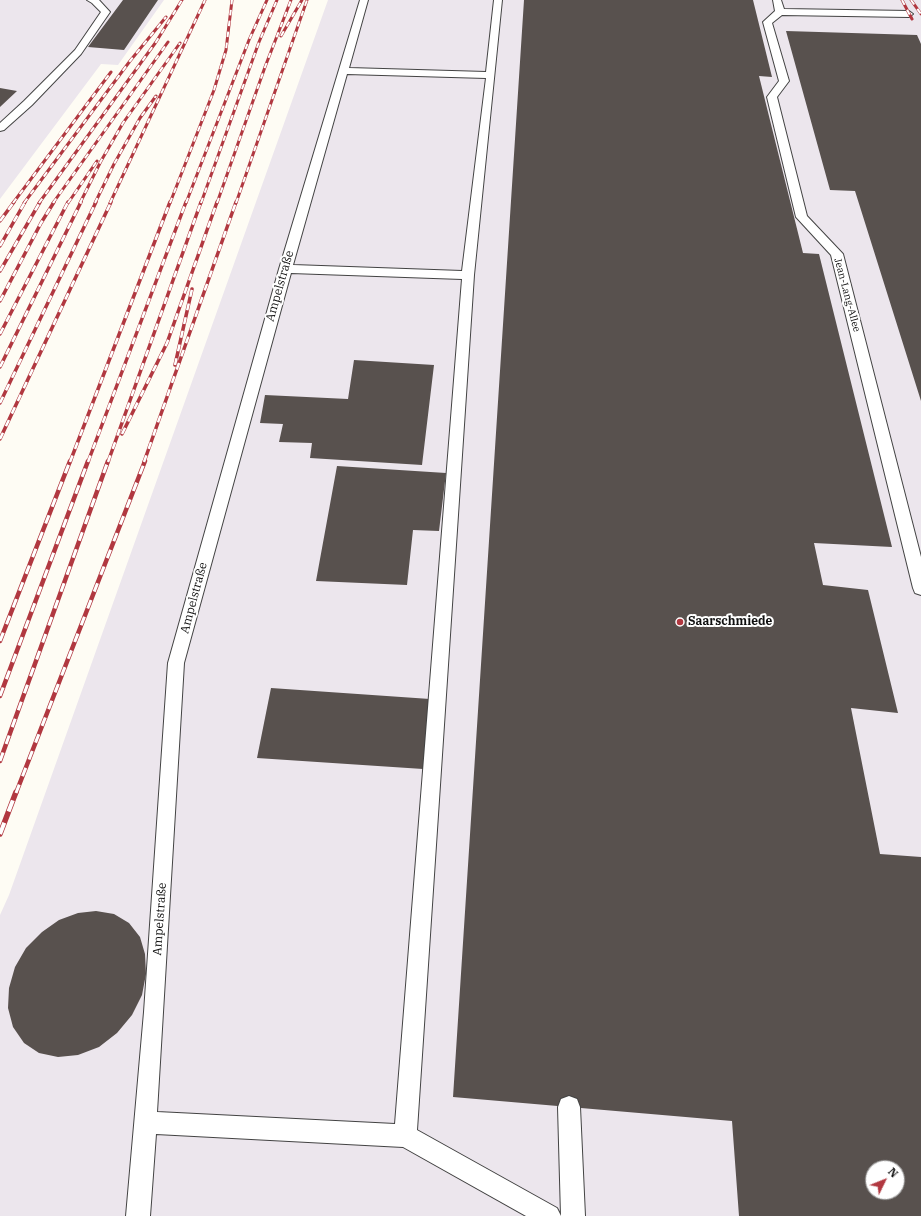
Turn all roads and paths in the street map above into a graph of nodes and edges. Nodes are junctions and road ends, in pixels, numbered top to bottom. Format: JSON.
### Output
{"nodes":[{"id":1,"x":90,"y":0,"type":"edge"},
{"id":2,"x":364,"y":0,"type":"edge"},
{"id":3,"x":498,"y":0,"type":"edge"},
{"id":4,"x":777,"y":0,"type":"edge"},
{"id":5,"x":780,"y":12,"type":"junction"},
{"id":6,"x":908,"y":13,"type":"dead end"},
{"id":7,"x":342,"y":71,"type":"junction"},
{"id":8,"x":491,"y":76,"type":"junction"},
{"id":9,"x":0,"y":128,"type":"edge"},
{"id":10,"x":285,"y":269,"type":"junction"},
{"id":11,"x":468,"y":276,"type":"junction"},
{"id":12,"x":921,"y":588,"type":"edge"},
{"id":13,"x":569,"y":1107,"type":"dead end"},
{"id":14,"x":146,"y":1122,"type":"junction"},
{"id":15,"x":405,"y":1136,"type":"junction"},
{"id":16,"x":138,"y":1216,"type":"edge"},
{"id":17,"x":549,"y":1216,"type":"edge"},
{"id":18,"x":573,"y":1216,"type":"edge"}],
"edges":[{"from":1,"to":9,"type":"lane"},
{"from":2,"to":7,"type":"lane","name":"Ampelstraße"},
{"from":3,"to":8,"type":"lane"},
{"from":4,"to":5,"type":"lane"},
{"from":5,"to":6,"type":"lane"},
{"from":5,"to":12,"type":"lane","name":"Jean-Lang-Allee"},
{"from":7,"to":8,"type":"lane"},
{"from":7,"to":10,"type":"lane","name":"Ampelstraße"},
{"from":8,"to":11,"type":"lane"},
{"from":10,"to":11,"type":"lane"},
{"from":10,"to":14,"type":"lane","name":"Ampelstraße"},
{"from":11,"to":15,"type":"lane"},
{"from":13,"to":18,"type":"lane"},
{"from":14,"to":15,"type":"lane"},
{"from":14,"to":16,"type":"lane","name":"Ampelstraße"},
{"from":15,"to":17,"type":"lane"}]}
